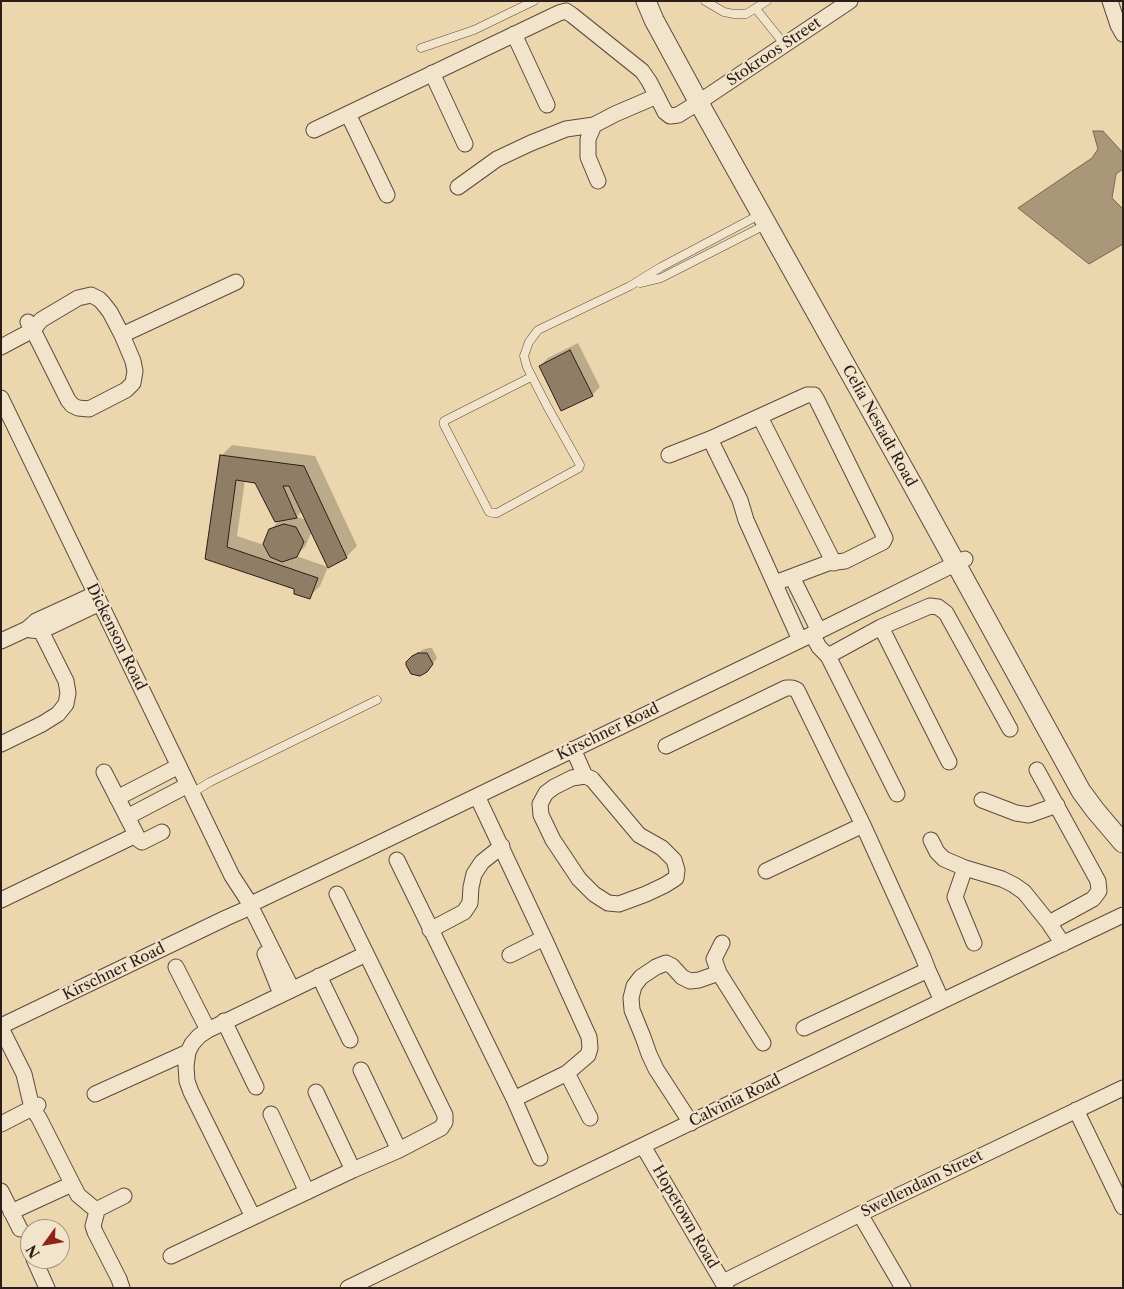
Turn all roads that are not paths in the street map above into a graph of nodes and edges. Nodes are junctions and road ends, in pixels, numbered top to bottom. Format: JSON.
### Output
{"nodes":[{"id":1,"x":534,"y":1,"type":"edge"},
{"id":2,"x":646,"y":1,"type":"edge"},
{"id":3,"x":652,"y":1,"type":"edge"},
{"id":4,"x":705,"y":1,"type":"edge"},
{"id":5,"x":767,"y":1,"type":"edge"},
{"id":6,"x":850,"y":1,"type":"edge"},
{"id":7,"x":1110,"y":1,"type":"edge"},
{"id":8,"x":756,"y":8,"type":"junction"},
{"id":9,"x":514,"y":34,"type":"junction"},
{"id":10,"x":1123,"y":34,"type":"edge"},
{"id":11,"x":785,"y":45,"type":"junction"},
{"id":12,"x":421,"y":48,"type":"dead end"},
{"id":13,"x":432,"y":73,"type":"junction"},
{"id":14,"x":657,"y":96,"type":"junction"},
{"id":15,"x":701,"y":101,"type":"junction"},
{"id":16,"x":548,"y":106,"type":"dead end"},
{"id":17,"x":348,"y":114,"type":"junction"},
{"id":18,"x":594,"y":125,"type":"junction"},
{"id":19,"x":314,"y":130,"type":"dead end"},
{"id":20,"x":465,"y":144,"type":"dead end"},
{"id":21,"x":598,"y":180,"type":"dead end"},
{"id":22,"x":458,"y":187,"type":"dead end"},
{"id":23,"x":387,"y":195,"type":"dead end"},
{"id":24,"x":767,"y":217,"type":"junction"},
{"id":25,"x":236,"y":282,"type":"dead end"},
{"id":26,"x":630,"y":286,"type":"junction"},
{"id":27,"x":34,"y":324,"type":"junction"},
{"id":28,"x":122,"y":334,"type":"junction"},
{"id":29,"x":1,"y":335,"type":"edge"},
{"id":30,"x":1,"y":347,"type":"edge"},
{"id":31,"x":531,"y":377,"type":"junction"},
{"id":32,"x":1,"y":398,"type":"edge"},
{"id":33,"x":760,"y":416,"type":"junction"},
{"id":34,"x":710,"y":439,"type":"junction"},
{"id":35,"x":669,"y":456,"type":"dead end"},
{"id":36,"x":961,"y":562,"type":"junction"},
{"id":37,"x":834,"y":563,"type":"junction"},
{"id":38,"x":792,"y":577,"type":"junction"},
{"id":39,"x":775,"y":583,"type":"junction"},
{"id":40,"x":97,"y":598,"type":"junction"},
{"id":41,"x":35,"y":627,"type":"junction"},
{"id":42,"x":881,"y":627,"type":"junction"},
{"id":43,"x":810,"y":635,"type":"junction"},
{"id":44,"x":1,"y":641,"type":"edge"},
{"id":45,"x":828,"y":656,"type":"junction"},
{"id":46,"x":377,"y":700,"type":"dead end"},
{"id":47,"x":1010,"y":729,"type":"dead end"},
{"id":48,"x":1,"y":744,"type":"edge"},
{"id":49,"x":666,"y":746,"type":"dead end"},
{"id":50,"x":573,"y":750,"type":"junction"},
{"id":51,"x":949,"y":762,"type":"dead end"},
{"id":52,"x":179,"y":766,"type":"junction"},
{"id":53,"x":1037,"y":770,"type":"dead end"},
{"id":54,"x":104,"y":772,"type":"dead end"},
{"id":55,"x":584,"y":776,"type":"junction"},
{"id":56,"x":190,"y":789,"type":"junction"},
{"id":57,"x":896,"y":794,"type":"dead end"},
{"id":58,"x":477,"y":796,"type":"junction"},
{"id":59,"x":118,"y":798,"type":"junction"},
{"id":60,"x":982,"y":800,"type":"dead end"},
{"id":61,"x":1056,"y":805,"type":"junction"},
{"id":62,"x":127,"y":817,"type":"junction"},
{"id":63,"x":863,"y":825,"type":"junction"},
{"id":64,"x":1123,"y":831,"type":"edge"},
{"id":65,"x":162,"y":832,"type":"dead end"},
{"id":66,"x":136,"y":835,"type":"junction"},
{"id":67,"x":931,"y":840,"type":"dead end"},
{"id":68,"x":1123,"y":843,"type":"edge"},
{"id":69,"x":502,"y":846,"type":"junction"},
{"id":70,"x":397,"y":860,"type":"dead end"},
{"id":71,"x":964,"y":868,"type":"junction"},
{"id":72,"x":766,"y":871,"type":"dead end"},
{"id":73,"x":337,"y":894,"type":"dead end"},
{"id":74,"x":1,"y":900,"type":"edge"},
{"id":75,"x":245,"y":905,"type":"junction"},
{"id":76,"x":1123,"y":915,"type":"edge"},
{"id":77,"x":1049,"y":923,"type":"junction"},
{"id":78,"x":430,"y":930,"type":"junction"},
{"id":79,"x":544,"y":938,"type":"junction"},
{"id":80,"x":722,"y":944,"type":"dead end"},
{"id":81,"x":974,"y":944,"type":"dead end"},
{"id":82,"x":1063,"y":944,"type":"junction"},
{"id":83,"x":366,"y":954,"type":"junction"},
{"id":84,"x":510,"y":955,"type":"dead end"},
{"id":85,"x":176,"y":967,"type":"dead end"},
{"id":86,"x":928,"y":970,"type":"junction"},
{"id":87,"x":718,"y":973,"type":"junction"},
{"id":88,"x":319,"y":976,"type":"junction"},
{"id":89,"x":286,"y":992,"type":"junction"},
{"id":90,"x":942,"y":1001,"type":"junction"},
{"id":91,"x":224,"y":1021,"type":"junction"},
{"id":92,"x":4,"y":1025,"type":"edge"},
{"id":93,"x":804,"y":1028,"type":"dead end"},
{"id":94,"x":208,"y":1030,"type":"junction"},
{"id":95,"x":350,"y":1040,"type":"dead end"},
{"id":96,"x":763,"y":1044,"type":"dead end"},
{"id":97,"x":188,"y":1052,"type":"junction"},
{"id":98,"x":361,"y":1070,"type":"dead end"},
{"id":99,"x":567,"y":1073,"type":"junction"},
{"id":100,"x":256,"y":1087,"type":"dead end"},
{"id":101,"x":1123,"y":1088,"type":"edge"},
{"id":102,"x":316,"y":1092,"type":"dead end"},
{"id":103,"x":95,"y":1094,"type":"dead end"},
{"id":104,"x":514,"y":1099,"type":"junction"},
{"id":105,"x":36,"y":1110,"type":"junction"},
{"id":106,"x":1076,"y":1110,"type":"junction"},
{"id":107,"x":271,"y":1114,"type":"dead end"},
{"id":108,"x":590,"y":1118,"type":"dead end"},
{"id":109,"x":691,"y":1123,"type":"junction"},
{"id":110,"x":1,"y":1124,"type":"edge"},
{"id":111,"x":643,"y":1146,"type":"junction"},
{"id":112,"x":399,"y":1150,"type":"junction"},
{"id":113,"x":540,"y":1158,"type":"dead end"},
{"id":114,"x":353,"y":1170,"type":"junction"},
{"id":115,"x":72,"y":1184,"type":"junction"},
{"id":116,"x":1,"y":1191,"type":"edge"},
{"id":117,"x":307,"y":1192,"type":"junction"},
{"id":118,"x":124,"y":1196,"type":"dead end"},
{"id":119,"x":1123,"y":1207,"type":"edge"},
{"id":120,"x":96,"y":1210,"type":"junction"},
{"id":121,"x":11,"y":1212,"type":"junction"},
{"id":122,"x":860,"y":1214,"type":"junction"},
{"id":123,"x":253,"y":1217,"type":"junction"},
{"id":124,"x":20,"y":1229,"type":"dead end"},
{"id":125,"x":171,"y":1256,"type":"dead end"},
{"id":126,"x":39,"y":1269,"type":"edge"},
{"id":127,"x":724,"y":1285,"type":"edge"},
{"id":128,"x":48,"y":1288,"type":"edge"},
{"id":129,"x":122,"y":1288,"type":"edge"},
{"id":130,"x":348,"y":1288,"type":"edge"},
{"id":131,"x":903,"y":1288,"type":"edge"}],
"edges":[{"from":1,"to":12,"type":"lane"},
{"from":2,"to":15,"type":"street","name":"Celia Nestadt Road"},
{"from":3,"to":15,"type":"street","name":"Celia Nestadt Road"},
{"from":4,"to":8,"type":"lane"},
{"from":5,"to":8,"type":"lane"},
{"from":6,"to":11,"type":"street","name":"Stokroos Street"},
{"from":7,"to":10,"type":"street"},
{"from":8,"to":11,"type":"lane"},
{"from":9,"to":13,"type":"street"},
{"from":9,"to":14,"type":"street"},
{"from":9,"to":16,"type":"street"},
{"from":11,"to":15,"type":"street","name":"Stokroos Street"},
{"from":13,"to":17,"type":"street"},
{"from":13,"to":20,"type":"street"},
{"from":14,"to":15,"type":"street","name":"Stokroos Street"},
{"from":14,"to":18,"type":"street"},
{"from":15,"to":24,"type":"street","name":"Celia Nestadt Road"},
{"from":17,"to":19,"type":"street"},
{"from":17,"to":23,"type":"street"},
{"from":18,"to":21,"type":"street"},
{"from":18,"to":22,"type":"street"},
{"from":24,"to":26,"type":"lane"},
{"from":24,"to":26,"type":"lane"},
{"from":24,"to":36,"type":"street","name":"Celia Nestadt Road"},
{"from":25,"to":28,"type":"street"},
{"from":26,"to":31,"type":"lane"},
{"from":27,"to":28,"type":"street"},
{"from":27,"to":28,"type":"street"},
{"from":27,"to":29,"type":"street"},
{"from":27,"to":30,"type":"street"},
{"from":31,"to":31,"type":"lane"},
{"from":32,"to":40,"type":"street","name":"Dickenson Road"},
{"from":33,"to":34,"type":"street"},
{"from":33,"to":37,"type":"street"},
{"from":33,"to":37,"type":"street"},
{"from":34,"to":35,"type":"street"},
{"from":34,"to":39,"type":"street"},
{"from":36,"to":43,"type":"street","name":"Kirschner Road"},
{"from":36,"to":64,"type":"street","name":"Celia Nestadt Road"},
{"from":36,"to":68,"type":"street","name":"Celia Nestadt Road"},
{"from":37,"to":38,"type":"street"},
{"from":38,"to":39,"type":"street"},
{"from":38,"to":43,"type":"street"},
{"from":39,"to":43,"type":"street"},
{"from":40,"to":41,"type":"street"},
{"from":40,"to":52,"type":"street","name":"Dickenson Road"},
{"from":41,"to":44,"type":"street"},
{"from":41,"to":48,"type":"street"},
{"from":42,"to":45,"type":"street"},
{"from":42,"to":47,"type":"street"},
{"from":42,"to":51,"type":"street"},
{"from":43,"to":45,"type":"street"},
{"from":43,"to":50,"type":"street","name":"Kirschner Road"},
{"from":45,"to":57,"type":"street"},
{"from":46,"to":56,"type":"lane"},
{"from":49,"to":63,"type":"street"},
{"from":50,"to":55,"type":"street"},
{"from":50,"to":58,"type":"street","name":"Kirschner Road"},
{"from":52,"to":56,"type":"street","name":"Dickenson Road"},
{"from":52,"to":59,"type":"street"},
{"from":53,"to":61,"type":"street"},
{"from":54,"to":59,"type":"street"},
{"from":55,"to":55,"type":"street"},
{"from":56,"to":62,"type":"street"},
{"from":56,"to":75,"type":"street","name":"Dickenson Road"},
{"from":58,"to":69,"type":"street"},
{"from":58,"to":75,"type":"street","name":"Kirschner Road"},
{"from":59,"to":62,"type":"street"},
{"from":60,"to":61,"type":"street"},
{"from":61,"to":77,"type":"street"},
{"from":62,"to":66,"type":"street"},
{"from":63,"to":72,"type":"street"},
{"from":63,"to":86,"type":"street"},
{"from":65,"to":66,"type":"street"},
{"from":66,"to":74,"type":"street"},
{"from":67,"to":71,"type":"street"},
{"from":69,"to":78,"type":"street"},
{"from":69,"to":79,"type":"street"},
{"from":70,"to":78,"type":"street"},
{"from":71,"to":77,"type":"street"},
{"from":71,"to":81,"type":"street"},
{"from":73,"to":83,"type":"street"},
{"from":75,"to":89,"type":"street","name":"Dickenson Road"},
{"from":75,"to":92,"type":"street","name":"Kirschner Road"},
{"from":76,"to":82,"type":"street","name":"Calvinia Road"},
{"from":77,"to":82,"type":"street"},
{"from":78,"to":104,"type":"street"},
{"from":79,"to":84,"type":"street"},
{"from":79,"to":99,"type":"street"},
{"from":80,"to":87,"type":"street"},
{"from":82,"to":90,"type":"street","name":"Calvinia Road"},
{"from":83,"to":88,"type":"street"},
{"from":83,"to":112,"type":"street"},
{"from":85,"to":94,"type":"street"},
{"from":86,"to":90,"type":"street"},
{"from":86,"to":93,"type":"street"},
{"from":87,"to":96,"type":"street"},
{"from":87,"to":109,"type":"street"},
{"from":88,"to":89,"type":"street"},
{"from":88,"to":95,"type":"street"},
{"from":89,"to":91,"type":"street"},
{"from":90,"to":109,"type":"street","name":"Calvinia Road"},
{"from":91,"to":94,"type":"street"},
{"from":91,"to":100,"type":"street"},
{"from":92,"to":105,"type":"street"},
{"from":94,"to":97,"type":"street"},
{"from":97,"to":103,"type":"street"},
{"from":97,"to":123,"type":"street"},
{"from":98,"to":112,"type":"street"},
{"from":99,"to":104,"type":"street"},
{"from":99,"to":108,"type":"street"},
{"from":101,"to":106,"type":"street","name":"Swellendam Street"},
{"from":102,"to":114,"type":"street"},
{"from":104,"to":113,"type":"street"},
{"from":105,"to":110,"type":"street"},
{"from":105,"to":115,"type":"street"},
{"from":106,"to":119,"type":"street"},
{"from":106,"to":122,"type":"street","name":"Swellendam Street"},
{"from":107,"to":117,"type":"street"},
{"from":109,"to":111,"type":"street","name":"Calvinia Road"},
{"from":111,"to":127,"type":"street","name":"Hopetown Road"},
{"from":111,"to":130,"type":"street","name":"Calvinia Road"},
{"from":112,"to":114,"type":"street"},
{"from":114,"to":117,"type":"street"},
{"from":115,"to":120,"type":"street"},
{"from":115,"to":121,"type":"street"},
{"from":116,"to":121,"type":"street"},
{"from":117,"to":123,"type":"street"},
{"from":118,"to":120,"type":"street"},
{"from":120,"to":129,"type":"street"},
{"from":121,"to":124,"type":"street"},
{"from":122,"to":127,"type":"street","name":"Swellendam Street"},
{"from":122,"to":131,"type":"street"},
{"from":123,"to":125,"type":"street"},
{"from":126,"to":128,"type":"street"}]}
